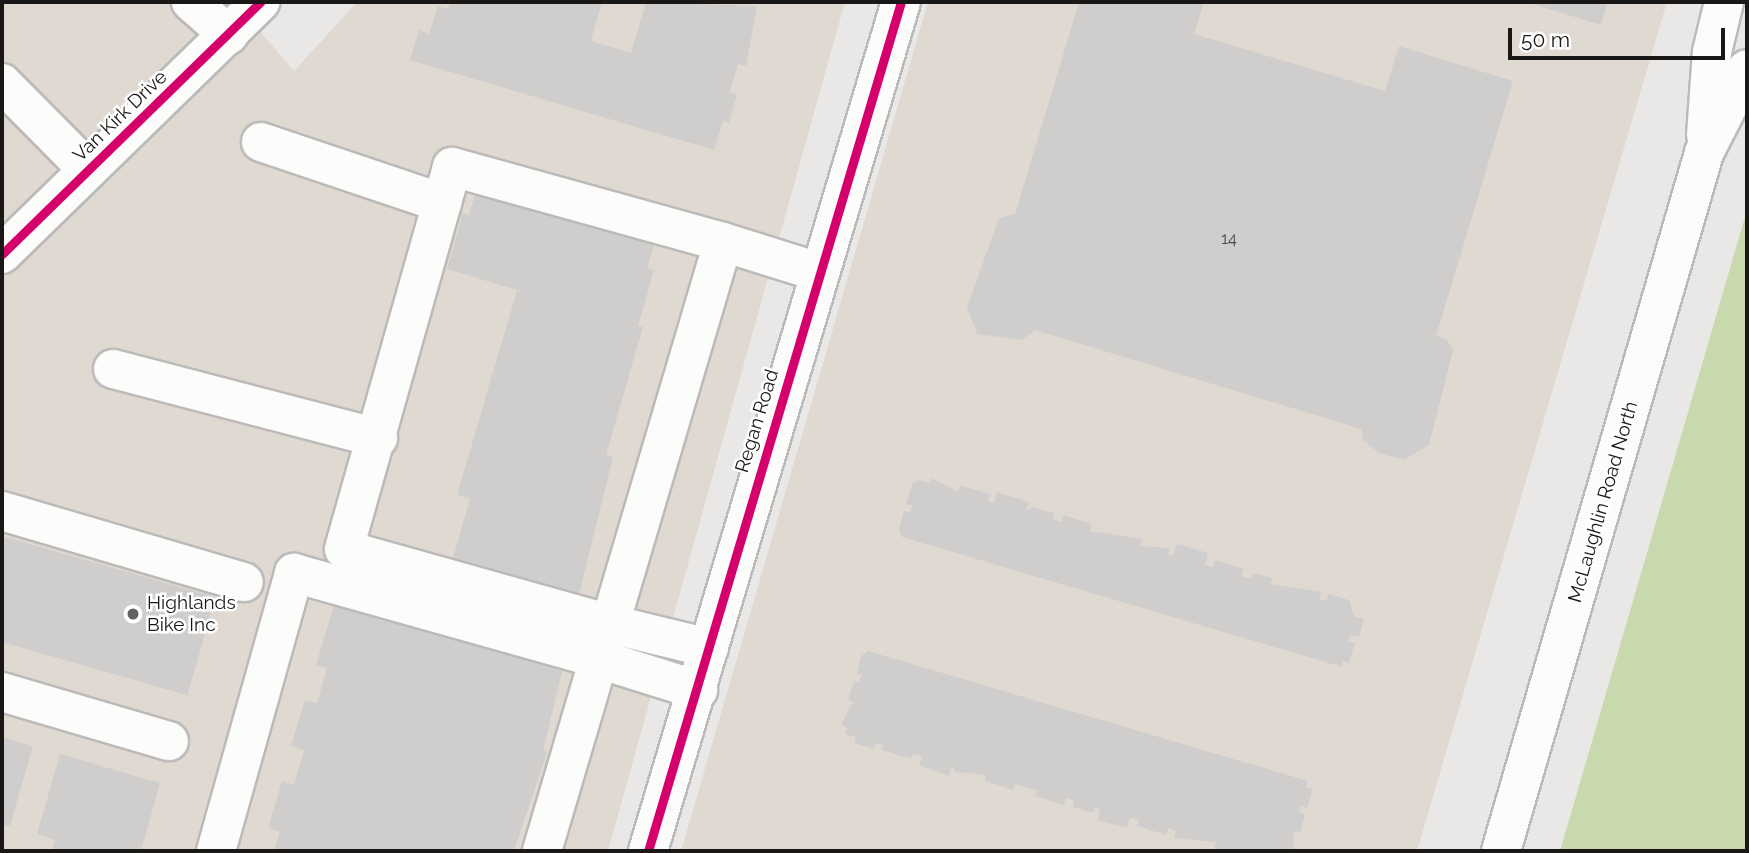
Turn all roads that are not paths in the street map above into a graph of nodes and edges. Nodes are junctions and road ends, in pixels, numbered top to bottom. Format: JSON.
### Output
{"nodes":[{"id":1,"x":191,"y":2,"type":"edge"},
{"id":2,"x":260,"y":2,"type":"edge"},
{"id":3,"x":901,"y":2,"type":"edge"},
{"id":4,"x":1724,"y":2,"type":"edge"},
{"id":5,"x":229,"y":35,"type":"junction"},
{"id":6,"x":1747,"y":69,"type":"edge"},
{"id":7,"x":2,"y":83,"type":"edge"},
{"id":8,"x":261,"y":142,"type":"dead end"},
{"id":9,"x":1704,"y":153,"type":"junction"},
{"id":10,"x":88,"y":170,"type":"junction"},
{"id":11,"x":442,"y":203,"type":"junction"},
{"id":12,"x":723,"y":242,"type":"junction"},
{"id":13,"x":2,"y":254,"type":"edge"},
{"id":14,"x":819,"y":272,"type":"junction"},
{"id":15,"x":113,"y":369,"type":"dead end"},
{"id":16,"x":377,"y":438,"type":"junction"},
{"id":17,"x":2,"y":511,"type":"edge"},
{"id":18,"x":244,"y":582,"type":"dead end"},
{"id":19,"x":604,"y":642,"type":"junction"},
{"id":20,"x":709,"y":648,"type":"junction"},
{"id":21,"x":698,"y":690,"type":"junction"},
{"id":22,"x":2,"y":692,"type":"edge"},
{"id":23,"x":169,"y":741,"type":"dead end"},
{"id":24,"x":216,"y":851,"type":"edge"},
{"id":25,"x":542,"y":851,"type":"edge"},
{"id":26,"x":648,"y":851,"type":"edge"},
{"id":27,"x":1502,"y":851,"type":"edge"}],
"edges":[{"from":1,"to":5,"type":"street"},
{"from":2,"to":5,"type":"street","name":"Van Kirk Drive"},
{"from":3,"to":14,"type":"street","name":"Regan Road"},
{"from":4,"to":9,"type":"street","name":"McLaughlin Road North"},
{"from":5,"to":10,"type":"street","name":"Van Kirk Drive"},
{"from":6,"to":9,"type":"street","name":"McLaughlin Road North"},
{"from":7,"to":10,"type":"street"},
{"from":8,"to":11,"type":"street"},
{"from":9,"to":27,"type":"street","name":"McLaughlin Road North"},
{"from":10,"to":13,"type":"street","name":"Van Kirk Drive"},
{"from":11,"to":12,"type":"street"},
{"from":11,"to":16,"type":"street"},
{"from":12,"to":14,"type":"street"},
{"from":12,"to":19,"type":"street"},
{"from":14,"to":20,"type":"street","name":"Regan Road"},
{"from":15,"to":16,"type":"street"},
{"from":16,"to":19,"type":"street"},
{"from":17,"to":18,"type":"street"},
{"from":19,"to":20,"type":"street"},
{"from":19,"to":21,"type":"street"},
{"from":19,"to":24,"type":"street"},
{"from":19,"to":25,"type":"street"},
{"from":20,"to":21,"type":"street","name":"Regan Road"},
{"from":21,"to":26,"type":"street","name":"Regan Road"},
{"from":22,"to":23,"type":"street"}]}
